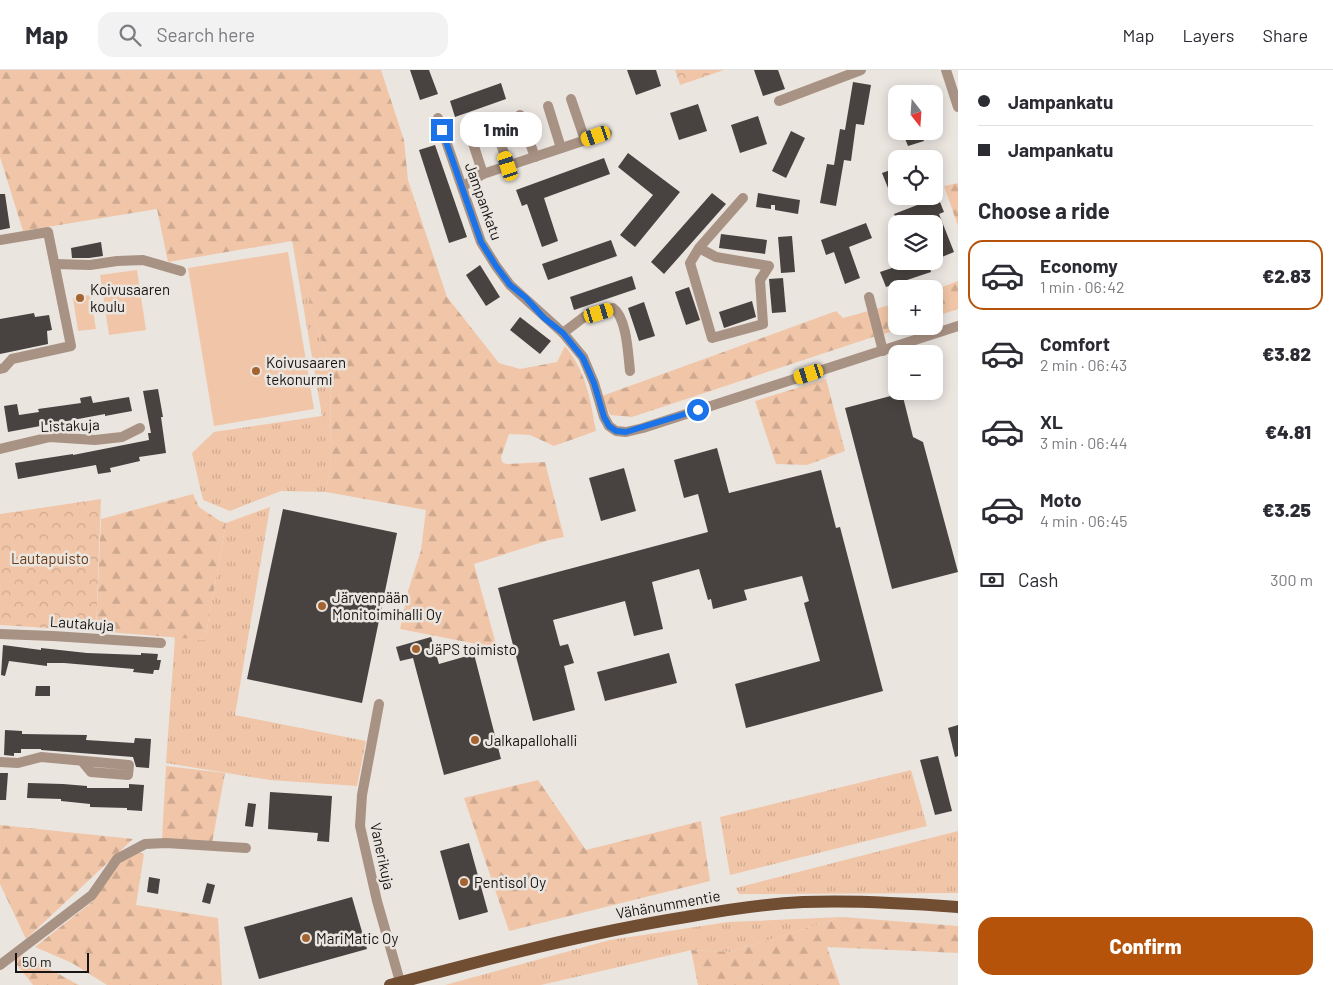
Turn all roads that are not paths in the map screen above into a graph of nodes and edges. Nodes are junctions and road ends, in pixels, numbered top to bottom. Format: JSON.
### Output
{"nodes":[{"id":1,"x":861,"y":70,"type":"edge"},
{"id":2,"x":946,"y":70,"type":"edge"},
{"id":3,"x":571,"y":99,"type":"dead end"},
{"id":4,"x":779,"y":101,"type":"dead end"},
{"id":5,"x":548,"y":106,"type":"dead end"},
{"id":6,"x":958,"y":107,"type":"edge"},
{"id":7,"x":520,"y":115,"type":"dead end"},
{"id":8,"x":438,"y":118,"type":"dead end"},
{"id":9,"x":495,"y":125,"type":"dead end"},
{"id":10,"x":469,"y":131,"type":"dead end"},
{"id":11,"x":607,"y":133,"type":"dead end"},
{"id":12,"x":585,"y":140,"type":"junction"},
{"id":13,"x":561,"y":148,"type":"junction"},
{"id":14,"x":535,"y":157,"type":"junction"},
{"id":15,"x":508,"y":166,"type":"junction"},
{"id":16,"x":483,"y":174,"type":"junction"},
{"id":17,"x":462,"y":187,"type":"junction"},
{"id":18,"x":743,"y":198,"type":"dead end"},
{"id":19,"x":0,"y":240,"type":"edge"},
{"id":20,"x":699,"y":248,"type":"junction"},
{"id":21,"x":55,"y":264,"type":"junction"},
{"id":22,"x":182,"y":271,"type":"dead end"},
{"id":23,"x":868,"y":297,"type":"dead end"},
{"id":24,"x":958,"y":326,"type":"edge"},
{"id":25,"x":563,"y":333,"type":"junction"},
{"id":26,"x":910,"y":345,"type":"edge"},
{"id":27,"x":882,"y":351,"type":"junction"},
{"id":28,"x":888,"y":351,"type":"edge"},
{"id":29,"x":0,"y":369,"type":"edge"},
{"id":30,"x":630,"y":371,"type":"dead end"},
{"id":31,"x":140,"y":428,"type":"dead end"},
{"id":32,"x":0,"y":449,"type":"edge"},
{"id":33,"x":0,"y":634,"type":"edge"},
{"id":34,"x":161,"y":643,"type":"dead end"},
{"id":35,"x":378,"y":704,"type":"dead end"},
{"id":36,"x":82,"y":761,"type":"dead end"},
{"id":37,"x":0,"y":762,"type":"edge"},
{"id":38,"x":246,"y":848,"type":"dead end"},
{"id":39,"x":958,"y":907,"type":"edge"},
{"id":40,"x":0,"y":965,"type":"edge"},
{"id":41,"x":397,"y":984,"type":"edge"}],
"edges":[{"from":1,"to":4,"type":"street"},
{"from":2,"to":6,"type":"street"},
{"from":3,"to":12,"type":"street"},
{"from":5,"to":13,"type":"street"},
{"from":7,"to":14,"type":"street"},
{"from":8,"to":17,"type":"street","name":"Jampankatu"},
{"from":9,"to":15,"type":"street"},
{"from":10,"to":16,"type":"street"},
{"from":11,"to":12,"type":"street"},
{"from":12,"to":13,"type":"street"},
{"from":13,"to":14,"type":"street"},
{"from":14,"to":15,"type":"street"},
{"from":15,"to":16,"type":"street"},
{"from":16,"to":17,"type":"street"},
{"from":17,"to":25,"type":"street","name":"Jampankatu"},
{"from":18,"to":20,"type":"street"},
{"from":19,"to":21,"type":"street"},
{"from":20,"to":20,"type":"street"},
{"from":21,"to":22,"type":"street"},
{"from":21,"to":29,"type":"street"},
{"from":23,"to":27,"type":"street"},
{"from":24,"to":26,"type":"street","name":"Jampankatu"},
{"from":25,"to":27,"type":"street","name":"Jampankatu"},
{"from":25,"to":30,"type":"street"},
{"from":27,"to":28,"type":"street","name":"Jampankatu"},
{"from":31,"to":32,"type":"street","name":"Listakuja"},
{"from":33,"to":34,"type":"street","name":"Lautakuja"},
{"from":35,"to":41,"type":"street","name":"Vanerikuja"},
{"from":36,"to":37,"type":"street"},
{"from":38,"to":40,"type":"street"},
{"from":39,"to":41,"type":"main road","name":"Vähänummentie"}]}
